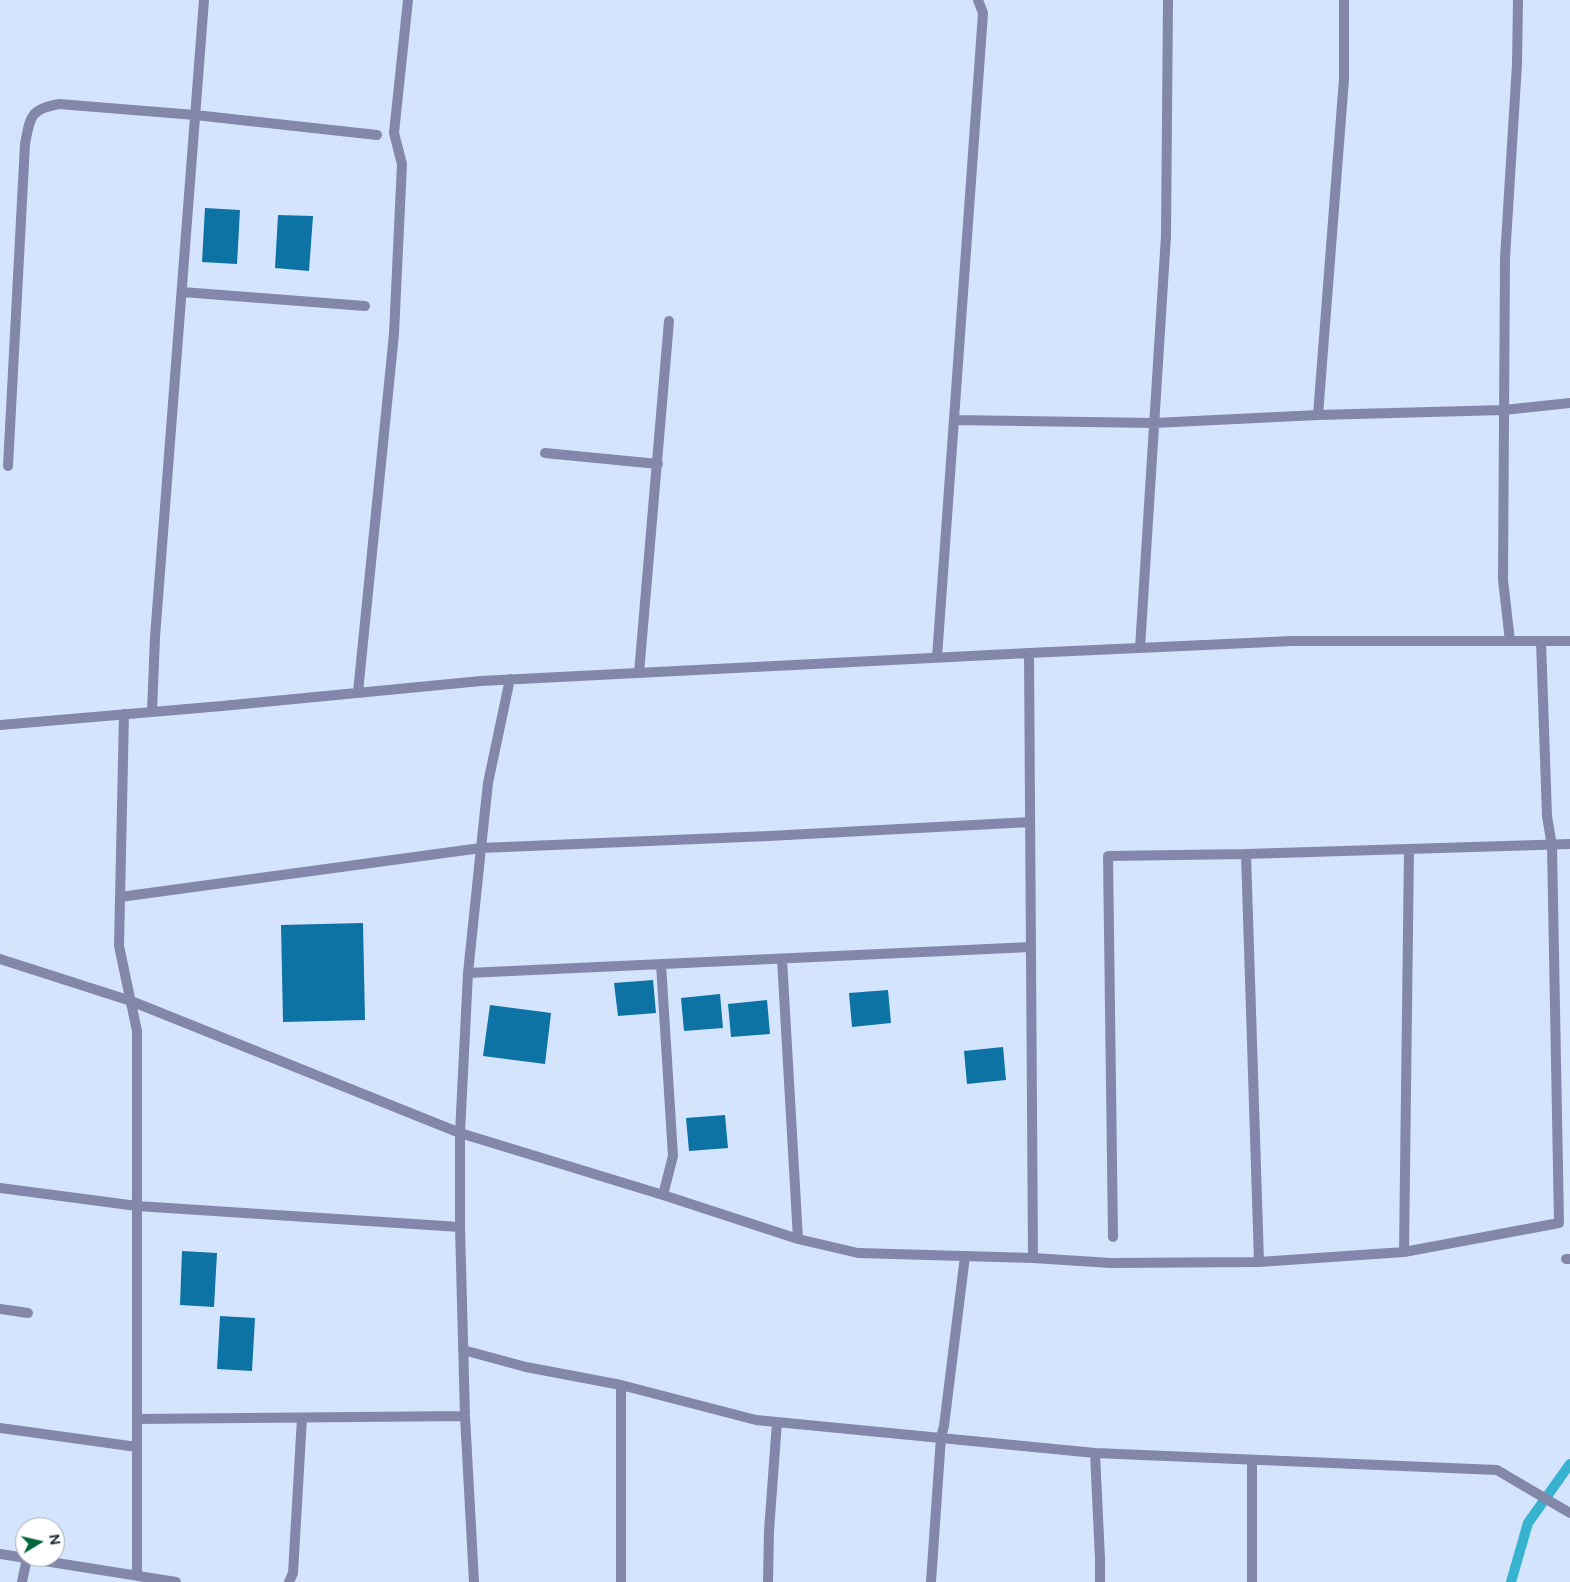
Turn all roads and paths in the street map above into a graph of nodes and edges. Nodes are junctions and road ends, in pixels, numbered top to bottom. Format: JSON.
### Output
{"nodes":[{"id":1,"x":204,"y":0,"type":"edge"},
{"id":2,"x":408,"y":0,"type":"edge"},
{"id":3,"x":978,"y":0,"type":"edge"},
{"id":4,"x":1168,"y":0,"type":"edge"},
{"id":5,"x":1344,"y":0,"type":"edge"},
{"id":6,"x":1518,"y":0,"type":"edge"},
{"id":7,"x":195,"y":115,"type":"junction"},
{"id":8,"x":378,"y":135,"type":"dead end"},
{"id":9,"x":182,"y":292,"type":"junction"},
{"id":10,"x":364,"y":306,"type":"dead end"},
{"id":11,"x":669,"y":320,"type":"dead end"},
{"id":12,"x":1570,"y":403,"type":"edge"},
{"id":13,"x":1504,"y":410,"type":"junction"},
{"id":14,"x":1318,"y":415,"type":"junction"},
{"id":15,"x":954,"y":420,"type":"junction"},
{"id":16,"x":1154,"y":423,"type":"junction"},
{"id":17,"x":545,"y":453,"type":"dead end"},
{"id":18,"x":658,"y":464,"type":"junction"},
{"id":19,"x":8,"y":466,"type":"dead end"},
{"id":20,"x":1510,"y":641,"type":"junction"},
{"id":21,"x":1541,"y":641,"type":"junction"},
{"id":22,"x":1570,"y":641,"type":"edge"},
{"id":23,"x":1140,"y":648,"type":"junction"},
{"id":24,"x":1029,"y":653,"type":"junction"},
{"id":25,"x":937,"y":657,"type":"junction"},
{"id":26,"x":640,"y":673,"type":"junction"},
{"id":27,"x":510,"y":679,"type":"junction"},
{"id":28,"x":358,"y":692,"type":"junction"},
{"id":29,"x":152,"y":712,"type":"junction"},
{"id":30,"x":124,"y":714,"type":"junction"},
{"id":31,"x":0,"y":725,"type":"edge"},
{"id":32,"x":1030,"y":822,"type":"junction"},
{"id":33,"x":1570,"y":844,"type":"edge"},
{"id":34,"x":1551,"y":845,"type":"junction"},
{"id":35,"x":481,"y":848,"type":"junction"},
{"id":36,"x":1409,"y":849,"type":"junction"},
{"id":37,"x":1246,"y":854,"type":"junction"},
{"id":38,"x":120,"y":897,"type":"junction"},
{"id":39,"x":1031,"y":947,"type":"junction"},
{"id":40,"x":0,"y":959,"type":"edge"},
{"id":41,"x":782,"y":959,"type":"junction"},
{"id":42,"x":661,"y":964,"type":"junction"},
{"id":43,"x":468,"y":973,"type":"junction"},
{"id":44,"x":131,"y":1001,"type":"junction"},
{"id":45,"x":460,"y":1133,"type":"junction"},
{"id":46,"x":0,"y":1188,"type":"edge"},
{"id":47,"x":663,"y":1195,"type":"junction"},
{"id":48,"x":137,"y":1206,"type":"junction"},
{"id":49,"x":460,"y":1227,"type":"junction"},
{"id":50,"x":1113,"y":1237,"type":"dead end"},
{"id":51,"x":798,"y":1239,"type":"junction"},
{"id":52,"x":1404,"y":1252,"type":"junction"},
{"id":53,"x":965,"y":1256,"type":"junction"},
{"id":54,"x":1033,"y":1258,"type":"junction"},
{"id":55,"x":1259,"y":1262,"type":"junction"},
{"id":56,"x":0,"y":1309,"type":"edge"},
{"id":57,"x":28,"y":1313,"type":"dead end"},
{"id":58,"x":463,"y":1350,"type":"junction"},
{"id":59,"x":621,"y":1386,"type":"junction"},
{"id":60,"x":465,"y":1416,"type":"junction"},
{"id":61,"x":302,"y":1418,"type":"junction"},
{"id":62,"x":137,"y":1419,"type":"junction"},
{"id":63,"x":777,"y":1422,"type":"junction"},
{"id":64,"x":0,"y":1428,"type":"edge"},
{"id":65,"x":941,"y":1437,"type":"junction"},
{"id":66,"x":137,"y":1447,"type":"junction"},
{"id":67,"x":1095,"y":1453,"type":"junction"},
{"id":68,"x":1252,"y":1460,"type":"junction"},
{"id":69,"x":1570,"y":1514,"type":"edge"},
{"id":70,"x":0,"y":1554,"type":"edge"},
{"id":71,"x":15,"y":1556,"type":"edge"},
{"id":72,"x":65,"y":1564,"type":"edge"},
{"id":73,"x":25,"y":1567,"type":"edge"},
{"id":74,"x":137,"y":1576,"type":"junction"},
{"id":75,"x":22,"y":1582,"type":"edge"},
{"id":76,"x":176,"y":1582,"type":"edge"},
{"id":77,"x":290,"y":1582,"type":"edge"},
{"id":78,"x":474,"y":1582,"type":"edge"},
{"id":79,"x":620,"y":1582,"type":"edge"},
{"id":80,"x":768,"y":1582,"type":"edge"},
{"id":81,"x":931,"y":1582,"type":"edge"},
{"id":82,"x":1100,"y":1582,"type":"edge"},
{"id":83,"x":1252,"y":1582,"type":"edge"}],
"edges":[{"from":1,"to":7,"type":"street"},
{"from":2,"to":28,"type":"street"},
{"from":3,"to":15,"type":"street"},
{"from":4,"to":16,"type":"street"},
{"from":5,"to":14,"type":"street"},
{"from":6,"to":13,"type":"street"},
{"from":7,"to":8,"type":"street"},
{"from":7,"to":9,"type":"street"},
{"from":7,"to":19,"type":"street"},
{"from":9,"to":10,"type":"street"},
{"from":9,"to":29,"type":"street"},
{"from":11,"to":18,"type":"street"},
{"from":12,"to":13,"type":"street"},
{"from":13,"to":14,"type":"street"},
{"from":13,"to":20,"type":"street"},
{"from":14,"to":16,"type":"street"},
{"from":15,"to":16,"type":"street"},
{"from":15,"to":25,"type":"street"},
{"from":16,"to":23,"type":"street"},
{"from":17,"to":18,"type":"street"},
{"from":18,"to":26,"type":"street"},
{"from":20,"to":21,"type":"street"},
{"from":20,"to":23,"type":"street"},
{"from":21,"to":22,"type":"street"},
{"from":21,"to":34,"type":"street"},
{"from":23,"to":24,"type":"street"},
{"from":24,"to":25,"type":"street"},
{"from":24,"to":32,"type":"street"},
{"from":25,"to":26,"type":"street"},
{"from":26,"to":27,"type":"street"},
{"from":27,"to":28,"type":"street"},
{"from":27,"to":35,"type":"street"},
{"from":28,"to":29,"type":"street"},
{"from":29,"to":30,"type":"street"},
{"from":30,"to":31,"type":"street"},
{"from":30,"to":38,"type":"street"},
{"from":32,"to":35,"type":"street"},
{"from":32,"to":39,"type":"street"},
{"from":33,"to":34,"type":"street"},
{"from":34,"to":36,"type":"street"},
{"from":34,"to":52,"type":"street"},
{"from":35,"to":38,"type":"street"},
{"from":35,"to":43,"type":"street"},
{"from":36,"to":37,"type":"street"},
{"from":36,"to":52,"type":"street"},
{"from":37,"to":50,"type":"street"},
{"from":37,"to":55,"type":"street"},
{"from":38,"to":44,"type":"street"},
{"from":39,"to":41,"type":"street"},
{"from":39,"to":54,"type":"street"},
{"from":40,"to":44,"type":"street"},
{"from":41,"to":42,"type":"street"},
{"from":41,"to":51,"type":"street"},
{"from":42,"to":43,"type":"street"},
{"from":42,"to":47,"type":"street"},
{"from":43,"to":45,"type":"street"},
{"from":44,"to":45,"type":"street"},
{"from":44,"to":48,"type":"street"},
{"from":45,"to":47,"type":"street"},
{"from":45,"to":49,"type":"street"},
{"from":46,"to":48,"type":"street"},
{"from":47,"to":51,"type":"street"},
{"from":48,"to":49,"type":"street"},
{"from":48,"to":62,"type":"street"},
{"from":49,"to":58,"type":"street"},
{"from":51,"to":53,"type":"street"},
{"from":52,"to":55,"type":"street"},
{"from":53,"to":54,"type":"street"},
{"from":53,"to":65,"type":"street"},
{"from":54,"to":55,"type":"street"},
{"from":56,"to":57,"type":"street"},
{"from":58,"to":59,"type":"street"},
{"from":58,"to":60,"type":"street"},
{"from":59,"to":63,"type":"street"},
{"from":59,"to":79,"type":"street"},
{"from":60,"to":61,"type":"street"},
{"from":60,"to":78,"type":"street"},
{"from":61,"to":62,"type":"street"},
{"from":61,"to":77,"type":"street"},
{"from":62,"to":66,"type":"street"},
{"from":63,"to":65,"type":"street"},
{"from":63,"to":80,"type":"street"},
{"from":64,"to":66,"type":"street"},
{"from":65,"to":67,"type":"street"},
{"from":65,"to":81,"type":"street"},
{"from":66,"to":74,"type":"street"},
{"from":67,"to":68,"type":"street"},
{"from":67,"to":82,"type":"street"},
{"from":68,"to":69,"type":"street"},
{"from":68,"to":83,"type":"street"},
{"from":70,"to":71,"type":"street"},
{"from":72,"to":74,"type":"street"},
{"from":73,"to":75,"type":"street"},
{"from":74,"to":76,"type":"street"}]}
